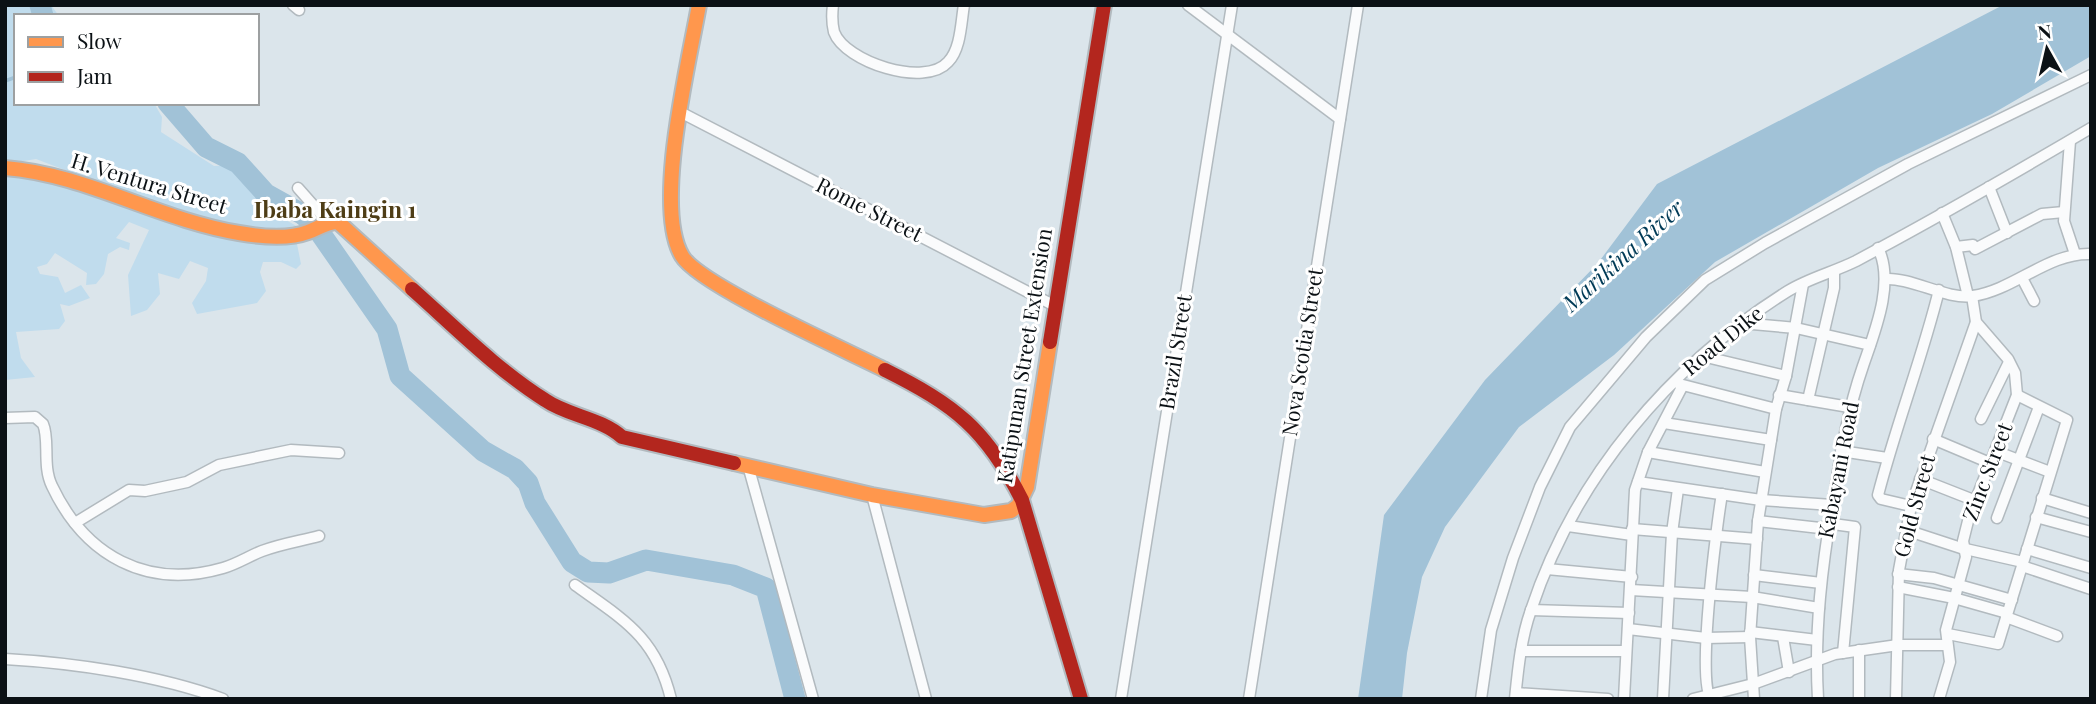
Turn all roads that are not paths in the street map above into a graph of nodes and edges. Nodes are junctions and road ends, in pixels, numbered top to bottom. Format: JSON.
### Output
{"nodes":[{"id":1,"x":699,"y":5,"type":"edge"},
{"id":2,"x":833,"y":5,"type":"edge"},
{"id":3,"x":964,"y":5,"type":"edge"},
{"id":4,"x":1104,"y":5,"type":"edge"},
{"id":5,"x":1188,"y":5,"type":"edge"},
{"id":6,"x":1232,"y":5,"type":"edge"},
{"id":7,"x":1358,"y":5,"type":"edge"},
{"id":8,"x":1227,"y":32,"type":"junction"},
{"id":9,"x":2091,"y":75,"type":"edge"},
{"id":10,"x":682,"y":113,"type":"junction"},
{"id":11,"x":1339,"y":119,"type":"junction"},
{"id":12,"x":2091,"y":128,"type":"edge"},
{"id":13,"x":2070,"y":141,"type":"junction"},
{"id":14,"x":5,"y":168,"type":"edge"},
{"id":15,"x":1989,"y":187,"type":"junction"},
{"id":16,"x":298,"y":188,"type":"dead end"},
{"id":17,"x":2064,"y":212,"type":"junction"},
{"id":18,"x":1942,"y":213,"type":"junction"},
{"id":19,"x":319,"y":226,"type":"junction"},
{"id":20,"x":2007,"y":233,"type":"junction"},
{"id":21,"x":1955,"y":247,"type":"junction"},
{"id":22,"x":1878,"y":248,"type":"junction"},
{"id":23,"x":2076,"y":254,"type":"junction"},
{"id":24,"x":2091,"y":254,"type":"edge"},
{"id":25,"x":1833,"y":271,"type":"junction"},
{"id":26,"x":2022,"y":278,"type":"junction"},
{"id":27,"x":1887,"y":279,"type":"junction"},
{"id":28,"x":1803,"y":284,"type":"junction"},
{"id":29,"x":1939,"y":290,"type":"junction"},
{"id":30,"x":1970,"y":296,"type":"junction"},
{"id":31,"x":2034,"y":302,"type":"dead end"},
{"id":32,"x":1055,"y":306,"type":"junction"},
{"id":33,"x":1976,"y":322,"type":"junction"},
{"id":34,"x":1741,"y":323,"type":"junction"},
{"id":35,"x":1796,"y":328,"type":"junction"},
{"id":36,"x":1825,"y":335,"type":"junction"},
{"id":37,"x":1870,"y":345,"type":"junction"},
{"id":38,"x":1702,"y":356,"type":"junction"},
{"id":39,"x":2009,"y":362,"type":"junction"},
{"id":40,"x":1786,"y":376,"type":"junction"},
{"id":41,"x":1678,"y":384,"type":"junction"},
{"id":42,"x":1780,"y":395,"type":"junction"},
{"id":43,"x":2017,"y":395,"type":"junction"},
{"id":44,"x":1808,"y":400,"type":"junction"},
{"id":45,"x":1849,"y":407,"type":"junction"},
{"id":46,"x":2039,"y":407,"type":"junction"},
{"id":47,"x":1776,"y":409,"type":"junction"},
{"id":48,"x":5,"y":418,"type":"edge"},
{"id":49,"x":1981,"y":419,"type":"dead end"},
{"id":50,"x":1664,"y":423,"type":"junction"},
{"id":51,"x":1933,"y":439,"type":"junction"},
{"id":52,"x":1770,"y":440,"type":"junction"},
{"id":53,"x":1995,"y":451,"type":"junction"},
{"id":54,"x":1648,"y":452,"type":"junction"},
{"id":55,"x":1841,"y":452,"type":"junction"},
{"id":56,"x":339,"y":453,"type":"dead end"},
{"id":57,"x":1887,"y":458,"type":"junction"},
{"id":58,"x":2018,"y":460,"type":"junction"},
{"id":59,"x":1990,"y":463,"type":"junction"},
{"id":60,"x":749,"y":469,"type":"junction"},
{"id":61,"x":2050,"y":471,"type":"junction"},
{"id":62,"x":1765,"y":472,"type":"junction"},
{"id":63,"x":1920,"y":479,"type":"junction"},
{"id":64,"x":1638,"y":482,"type":"junction"},
{"id":65,"x":1678,"y":489,"type":"junction"},
{"id":66,"x":1722,"y":494,"type":"junction"},
{"id":67,"x":872,"y":495,"type":"junction"},
{"id":68,"x":2042,"y":498,"type":"junction"},
{"id":69,"x":1022,"y":500,"type":"junction"},
{"id":70,"x":1761,"y":500,"type":"junction"},
{"id":71,"x":1976,"y":501,"type":"junction"},
{"id":72,"x":1832,"y":505,"type":"junction"},
{"id":73,"x":1911,"y":506,"type":"junction"},
{"id":74,"x":2091,"y":513,"type":"edge"},
{"id":75,"x":2036,"y":517,"type":"junction"},
{"id":76,"x":1997,"y":518,"type":"dead end"},
{"id":77,"x":1758,"y":521,"type":"junction"},
{"id":78,"x":75,"y":523,"type":"junction"},
{"id":79,"x":1568,"y":526,"type":"junction"},
{"id":80,"x":1829,"y":526,"type":"junction"},
{"id":81,"x":1906,"y":530,"type":"junction"},
{"id":82,"x":1632,"y":532,"type":"junction"},
{"id":83,"x":2091,"y":532,"type":"edge"},
{"id":84,"x":1672,"y":533,"type":"junction"},
{"id":85,"x":1714,"y":534,"type":"junction"},
{"id":86,"x":319,"y":536,"type":"dead end"},
{"id":87,"x":1757,"y":539,"type":"junction"},
{"id":88,"x":1964,"y":547,"type":"junction"},
{"id":89,"x":2027,"y":549,"type":"junction"},
{"id":90,"x":2023,"y":564,"type":"junction"},
{"id":91,"x":2091,"y":568,"type":"edge"},
{"id":92,"x":1547,"y":569,"type":"junction"},
{"id":93,"x":1898,"y":574,"type":"junction"},
{"id":94,"x":1754,"y":575,"type":"junction"},
{"id":95,"x":1632,"y":577,"type":"junction"},
{"id":96,"x":1821,"y":583,"type":"junction"},
{"id":97,"x":575,"y":585,"type":"dead end"},
{"id":98,"x":1958,"y":585,"type":"junction"},
{"id":99,"x":1898,"y":587,"type":"junction"},
{"id":100,"x":2091,"y":589,"type":"edge"},
{"id":101,"x":1631,"y":590,"type":"junction"},
{"id":102,"x":1668,"y":592,"type":"junction"},
{"id":103,"x":1711,"y":596,"type":"junction"},
{"id":104,"x":1752,"y":597,"type":"junction"},
{"id":105,"x":1954,"y":598,"type":"junction"},
{"id":106,"x":2012,"y":600,"type":"junction"},
{"id":107,"x":1819,"y":608,"type":"junction"},
{"id":108,"x":1531,"y":610,"type":"junction"},
{"id":109,"x":1629,"y":613,"type":"junction"},
{"id":110,"x":2007,"y":615,"type":"junction"},
{"id":111,"x":1628,"y":629,"type":"junction"},
{"id":112,"x":1666,"y":632,"type":"junction"},
{"id":113,"x":1750,"y":635,"type":"junction"},
{"id":114,"x":2057,"y":636,"type":"dead end"},
{"id":115,"x":1783,"y":637,"type":"junction"},
{"id":116,"x":1706,"y":638,"type":"junction"},
{"id":117,"x":1817,"y":640,"type":"junction"},
{"id":118,"x":1947,"y":640,"type":"junction"},
{"id":119,"x":1898,"y":645,"type":"junction"},
{"id":120,"x":1858,"y":650,"type":"junction"},
{"id":121,"x":1521,"y":651,"type":"junction"},
{"id":122,"x":1626,"y":651,"type":"junction"},
{"id":123,"x":1843,"y":653,"type":"junction"},
{"id":124,"x":5,"y":660,"type":"edge"},
{"id":125,"x":1816,"y":660,"type":"junction"},
{"id":126,"x":1789,"y":672,"type":"junction"},
{"id":127,"x":1753,"y":684,"type":"junction"},
{"id":128,"x":1515,"y":696,"type":"edge"},
{"id":129,"x":1709,"y":696,"type":"edge"},
{"id":130,"x":223,"y":699,"type":"edge"},
{"id":131,"x":671,"y":699,"type":"edge"},
{"id":132,"x":813,"y":699,"type":"edge"},
{"id":133,"x":926,"y":699,"type":"edge"},
{"id":134,"x":1081,"y":699,"type":"edge"},
{"id":135,"x":1121,"y":699,"type":"edge"},
{"id":136,"x":1249,"y":699,"type":"edge"},
{"id":137,"x":1481,"y":699,"type":"edge"},
{"id":138,"x":1608,"y":699,"type":"edge"},
{"id":139,"x":1624,"y":699,"type":"edge"},
{"id":140,"x":1663,"y":699,"type":"edge"},
{"id":141,"x":1693,"y":699,"type":"edge"},
{"id":142,"x":1754,"y":699,"type":"edge"},
{"id":143,"x":1818,"y":699,"type":"edge"},
{"id":144,"x":1859,"y":699,"type":"edge"},
{"id":145,"x":1896,"y":699,"type":"edge"},
{"id":146,"x":1939,"y":699,"type":"edge"}],
"edges":[{"from":1,"to":10,"type":"street"},
{"from":2,"to":3,"type":"street"},
{"from":4,"to":32,"type":"street","name":"Katipunan Street Extension"},
{"from":5,"to":8,"type":"street"},
{"from":6,"to":8,"type":"street","name":"Brazil Street"},
{"from":7,"to":11,"type":"street","name":"Nova Scotia Street"},
{"from":8,"to":11,"type":"street"},
{"from":8,"to":135,"type":"street","name":"Brazil Street"},
{"from":9,"to":137,"type":"street"},
{"from":10,"to":32,"type":"street","name":"Rome Street"},
{"from":10,"to":69,"type":"street"},
{"from":11,"to":136,"type":"street","name":"Nova Scotia Street"},
{"from":12,"to":13,"type":"street","name":"Road Dike"},
{"from":13,"to":15,"type":"street","name":"Road Dike"},
{"from":13,"to":17,"type":"street"},
{"from":14,"to":19,"type":"street","name":"H. Ventura Street"},
{"from":15,"to":18,"type":"street","name":"Road Dike"},
{"from":15,"to":20,"type":"street"},
{"from":16,"to":19,"type":"street"},
{"from":17,"to":20,"type":"street"},
{"from":17,"to":23,"type":"street"},
{"from":18,"to":21,"type":"street"},
{"from":18,"to":22,"type":"street","name":"Road Dike"},
{"from":19,"to":60,"type":"street","name":"Katipunan Street Extension"},
{"from":20,"to":21,"type":"street"},
{"from":21,"to":30,"type":"street"},
{"from":22,"to":25,"type":"street","name":"Road Dike"},
{"from":22,"to":27,"type":"street"},
{"from":23,"to":24,"type":"street"},
{"from":23,"to":26,"type":"street"},
{"from":25,"to":28,"type":"street","name":"Road Dike"},
{"from":25,"to":36,"type":"street"},
{"from":26,"to":30,"type":"street"},
{"from":26,"to":31,"type":"street"},
{"from":27,"to":29,"type":"street"},
{"from":27,"to":37,"type":"street","name":"Kabayani Road"},
{"from":28,"to":34,"type":"street","name":"Road Dike"},
{"from":28,"to":35,"type":"street"},
{"from":29,"to":30,"type":"street"},
{"from":29,"to":57,"type":"street"},
{"from":30,"to":33,"type":"street"},
{"from":32,"to":69,"type":"street","name":"Katipunan Street Extension"},
{"from":33,"to":39,"type":"street","name":"Zinc Street"},
{"from":33,"to":51,"type":"street","name":"Gold Street"},
{"from":34,"to":35,"type":"street"},
{"from":34,"to":38,"type":"street","name":"Road Dike"},
{"from":35,"to":36,"type":"street"},
{"from":35,"to":40,"type":"street"},
{"from":36,"to":37,"type":"street"},
{"from":36,"to":44,"type":"street"},
{"from":37,"to":45,"type":"street","name":"Kabayani Road"},
{"from":38,"to":40,"type":"street"},
{"from":38,"to":41,"type":"street","name":"Road Dike"},
{"from":39,"to":43,"type":"street","name":"Zinc Street"},
{"from":39,"to":49,"type":"street"},
{"from":40,"to":42,"type":"street"},
{"from":41,"to":47,"type":"street"},
{"from":41,"to":50,"type":"street"},
{"from":41,"to":79,"type":"street","name":"Road Dike"},
{"from":42,"to":44,"type":"street"},
{"from":42,"to":47,"type":"street"},
{"from":43,"to":46,"type":"street"},
{"from":43,"to":53,"type":"street","name":"Zinc Street"},
{"from":44,"to":45,"type":"street"},
{"from":45,"to":55,"type":"street","name":"Kabayani Road"},
{"from":46,"to":58,"type":"street"},
{"from":46,"to":61,"type":"street"},
{"from":47,"to":52,"type":"street"},
{"from":48,"to":78,"type":"street"},
{"from":50,"to":52,"type":"street"},
{"from":50,"to":54,"type":"street"},
{"from":51,"to":59,"type":"street"},
{"from":51,"to":63,"type":"street","name":"Gold Street"},
{"from":52,"to":62,"type":"street"},
{"from":53,"to":58,"type":"street"},
{"from":53,"to":59,"type":"street","name":"Zinc Street"},
{"from":54,"to":62,"type":"street"},
{"from":54,"to":64,"type":"street"},
{"from":55,"to":57,"type":"street"},
{"from":55,"to":72,"type":"street","name":"Kabayani Road"},
{"from":56,"to":78,"type":"street"},
{"from":57,"to":73,"type":"street"},
{"from":58,"to":61,"type":"street"},
{"from":58,"to":76,"type":"street"},
{"from":59,"to":71,"type":"street","name":"Zinc Street"},
{"from":60,"to":67,"type":"street","name":"Katipunan Street Extension"},
{"from":60,"to":132,"type":"street"},
{"from":61,"to":68,"type":"street"},
{"from":62,"to":70,"type":"street"},
{"from":63,"to":71,"type":"street"},
{"from":63,"to":73,"type":"street","name":"Gold Street"},
{"from":64,"to":65,"type":"street"},
{"from":64,"to":82,"type":"street"},
{"from":65,"to":66,"type":"street"},
{"from":65,"to":84,"type":"street"},
{"from":66,"to":70,"type":"street"},
{"from":66,"to":85,"type":"street"},
{"from":67,"to":69,"type":"street","name":"Katipunan Street Extension"},
{"from":67,"to":133,"type":"street"},
{"from":68,"to":74,"type":"street"},
{"from":68,"to":75,"type":"street"},
{"from":69,"to":134,"type":"street"},
{"from":70,"to":72,"type":"street"},
{"from":70,"to":77,"type":"street"},
{"from":71,"to":88,"type":"street","name":"Zinc Street"},
{"from":72,"to":80,"type":"street","name":"Kabayani Road"},
{"from":73,"to":81,"type":"street","name":"Gold Street"},
{"from":75,"to":83,"type":"street"},
{"from":75,"to":89,"type":"street"},
{"from":77,"to":80,"type":"street"},
{"from":77,"to":87,"type":"street"},
{"from":78,"to":86,"type":"street"},
{"from":79,"to":82,"type":"street"},
{"from":79,"to":92,"type":"street","name":"Road Dike"},
{"from":80,"to":96,"type":"street","name":"Kabayani Road"},
{"from":80,"to":123,"type":"street"},
{"from":81,"to":88,"type":"street"},
{"from":81,"to":93,"type":"street","name":"Gold Street"},
{"from":82,"to":84,"type":"street"},
{"from":82,"to":95,"type":"street"},
{"from":84,"to":85,"type":"street"},
{"from":84,"to":102,"type":"street"},
{"from":85,"to":87,"type":"street"},
{"from":85,"to":103,"type":"street"},
{"from":87,"to":94,"type":"street"},
{"from":88,"to":90,"type":"street"},
{"from":88,"to":98,"type":"street","name":"Zinc Street"},
{"from":89,"to":90,"type":"street"},
{"from":89,"to":91,"type":"street"},
{"from":90,"to":100,"type":"street"},
{"from":90,"to":106,"type":"street"},
{"from":92,"to":95,"type":"street"},
{"from":92,"to":108,"type":"street","name":"Road Dike"},
{"from":93,"to":98,"type":"street"},
{"from":93,"to":99,"type":"street","name":"Gold Street"},
{"from":94,"to":96,"type":"street"},
{"from":94,"to":104,"type":"street"},
{"from":95,"to":101,"type":"street"},
{"from":96,"to":107,"type":"street","name":"Kabayani Road"},
{"from":97,"to":131,"type":"street"},
{"from":98,"to":105,"type":"street","name":"Zinc Street"},
{"from":98,"to":106,"type":"street"},
{"from":99,"to":105,"type":"street"},
{"from":99,"to":119,"type":"street","name":"Gold Street"},
{"from":101,"to":102,"type":"street"},
{"from":101,"to":109,"type":"street"},
{"from":102,"to":103,"type":"street"},
{"from":102,"to":112,"type":"street"},
{"from":103,"to":104,"type":"street"},
{"from":103,"to":116,"type":"street"},
{"from":104,"to":107,"type":"street"},
{"from":104,"to":113,"type":"street"},
{"from":105,"to":110,"type":"street"},
{"from":105,"to":118,"type":"street","name":"Zinc Street"},
{"from":106,"to":110,"type":"street"},
{"from":107,"to":117,"type":"street","name":"Kabayani Road"},
{"from":108,"to":109,"type":"street"},
{"from":108,"to":121,"type":"street","name":"Road Dike"},
{"from":109,"to":111,"type":"street"},
{"from":110,"to":114,"type":"street"},
{"from":110,"to":118,"type":"street"},
{"from":111,"to":112,"type":"street"},
{"from":111,"to":122,"type":"street"},
{"from":112,"to":116,"type":"street"},
{"from":112,"to":140,"type":"street"},
{"from":113,"to":115,"type":"street"},
{"from":113,"to":116,"type":"street"},
{"from":113,"to":127,"type":"street"},
{"from":115,"to":117,"type":"street"},
{"from":115,"to":126,"type":"street"},
{"from":116,"to":129,"type":"street"},
{"from":117,"to":125,"type":"street","name":"Kabayani Road"},
{"from":118,"to":119,"type":"street"},
{"from":118,"to":146,"type":"street","name":"Zinc Street"},
{"from":119,"to":120,"type":"street"},
{"from":119,"to":145,"type":"street","name":"Gold Street"},
{"from":120,"to":123,"type":"street"},
{"from":120,"to":144,"type":"street"},
{"from":121,"to":122,"type":"street"},
{"from":121,"to":128,"type":"street","name":"Road Dike"},
{"from":122,"to":139,"type":"street"},
{"from":123,"to":125,"type":"street"},
{"from":124,"to":130,"type":"street"},
{"from":125,"to":126,"type":"street"},
{"from":125,"to":143,"type":"street","name":"Kabayani Road"},
{"from":126,"to":127,"type":"street"},
{"from":127,"to":129,"type":"street"},
{"from":127,"to":142,"type":"street"},
{"from":128,"to":138,"type":"street"},
{"from":129,"to":141,"type":"street"}]}
